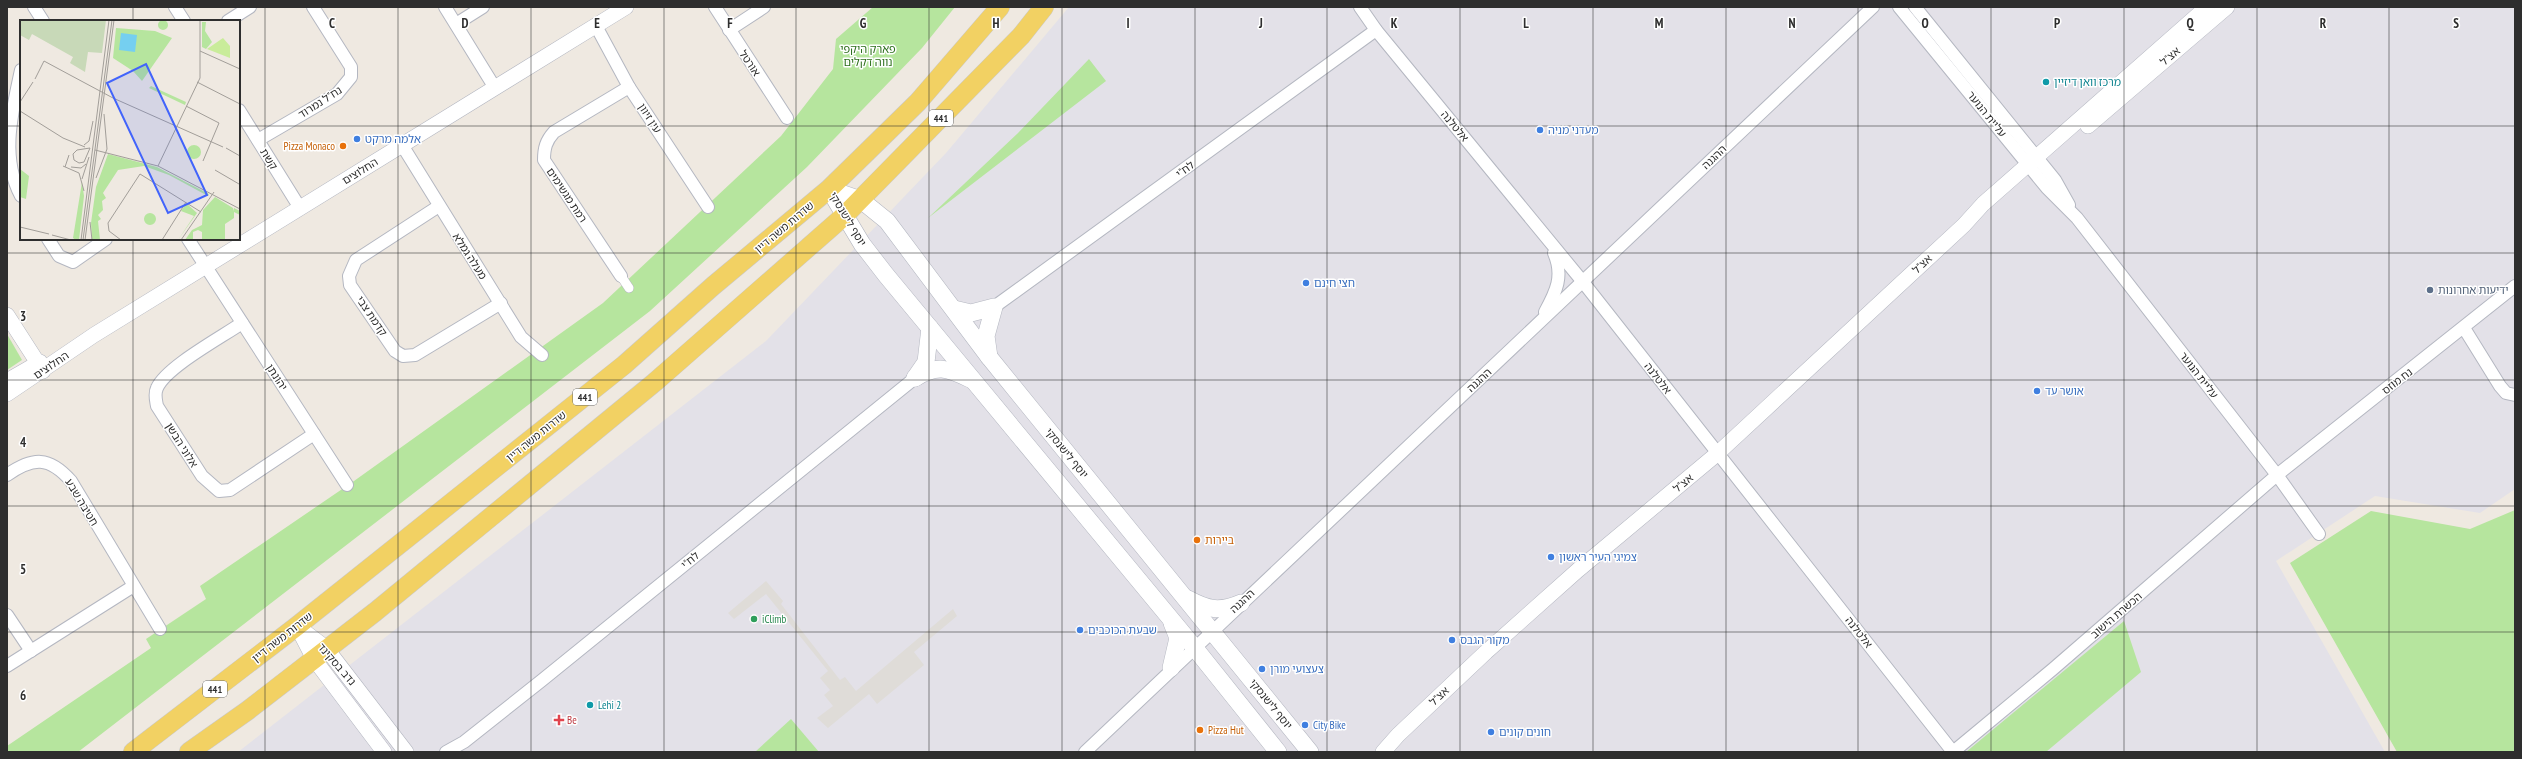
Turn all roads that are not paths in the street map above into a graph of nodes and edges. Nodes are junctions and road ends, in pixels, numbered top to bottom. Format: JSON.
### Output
{"nodes":[{"id":1,"x":176,"y":7,"type":"edge"},
{"id":2,"x":250,"y":7,"type":"edge"},
{"id":3,"x":313,"y":7,"type":"edge"},
{"id":4,"x":445,"y":7,"type":"edge"},
{"id":5,"x":483,"y":7,"type":"edge"},
{"id":6,"x":626,"y":7,"type":"edge"},
{"id":7,"x":715,"y":7,"type":"edge"},
{"id":8,"x":764,"y":7,"type":"edge"},
{"id":9,"x":1000,"y":7,"type":"edge"},
{"id":10,"x":1044,"y":7,"type":"edge"},
{"id":11,"x":1053,"y":7,"type":"edge"},
{"id":12,"x":1360,"y":7,"type":"edge"},
{"id":13,"x":1873,"y":7,"type":"edge"},
{"id":14,"x":1899,"y":7,"type":"edge"},
{"id":15,"x":1915,"y":7,"type":"edge"},
{"id":16,"x":2207,"y":7,"type":"edge"},
{"id":17,"x":2227,"y":7,"type":"edge"},
{"id":18,"x":34,"y":8,"type":"edge"},
{"id":19,"x":32,"y":20,"type":"edge"},
{"id":20,"x":42,"y":20,"type":"edge"},
{"id":21,"x":183,"y":20,"type":"edge"},
{"id":22,"x":230,"y":20,"type":"edge"},
{"id":23,"x":456,"y":24,"type":"junction"},
{"id":24,"x":596,"y":26,"type":"junction"},
{"id":25,"x":729,"y":30,"type":"junction"},
{"id":26,"x":1376,"y":30,"type":"junction"},
{"id":27,"x":1021,"y":36,"type":"junction"},
{"id":28,"x":20,"y":75,"type":"edge"},
{"id":29,"x":629,"y":86,"type":"junction"},
{"id":30,"x":495,"y":88,"type":"junction"},
{"id":31,"x":240,"y":112,"type":"edge"},
{"id":32,"x":787,"y":118,"type":"dead end"},
{"id":33,"x":258,"y":140,"type":"junction"},
{"id":34,"x":402,"y":145,"type":"junction"},
{"id":35,"x":2036,"y":165,"type":"junction"},
{"id":36,"x":829,"y":189,"type":"junction"},
{"id":37,"x":20,"y":194,"type":"edge"},
{"id":38,"x":861,"y":200,"type":"junction"},
{"id":39,"x":439,"y":206,"type":"junction"},
{"id":40,"x":708,"y":207,"type":"dead end"},
{"id":41,"x":300,"y":208,"type":"junction"},
{"id":42,"x":844,"y":216,"type":"junction"},
{"id":43,"x":49,"y":240,"type":"edge"},
{"id":44,"x":105,"y":240,"type":"edge"},
{"id":45,"x":189,"y":240,"type":"edge"},
{"id":46,"x":1549,"y":241,"type":"junction"},
{"id":47,"x":205,"y":266,"type":"junction"},
{"id":48,"x":621,"y":276,"type":"joint"},
{"id":49,"x":1583,"y":282,"type":"junction"},
{"id":50,"x":2515,"y":286,"type":"edge"},
{"id":51,"x":629,"y":288,"type":"dead end"},
{"id":52,"x":500,"y":303,"type":"junction"},
{"id":53,"x":994,"y":307,"type":"junction"},
{"id":54,"x":954,"y":310,"type":"junction"},
{"id":55,"x":7,"y":315,"type":"edge"},
{"id":56,"x":242,"y":323,"type":"junction"},
{"id":57,"x":1539,"y":323,"type":"junction"},
{"id":58,"x":930,"y":328,"type":"junction"},
{"id":59,"x":2464,"y":328,"type":"junction"},
{"id":60,"x":989,"y":357,"type":"junction"},
{"id":61,"x":543,"y":358,"type":"dead end"},
{"id":62,"x":40,"y":367,"type":"junction"},
{"id":63,"x":915,"y":378,"type":"junction"},
{"id":64,"x":972,"y":379,"type":"junction"},
{"id":65,"x":7,"y":381,"type":"edge"},
{"id":66,"x":7,"y":394,"type":"edge"},
{"id":67,"x":2515,"y":395,"type":"edge"},
{"id":68,"x":314,"y":434,"type":"junction"},
{"id":69,"x":1718,"y":453,"type":"junction"},
{"id":70,"x":7,"y":475,"type":"edge"},
{"id":71,"x":2277,"y":476,"type":"junction"},
{"id":72,"x":347,"y":487,"type":"dead end"},
{"id":73,"x":2319,"y":534,"type":"dead end"},
{"id":74,"x":132,"y":587,"type":"junction"},
{"id":75,"x":1184,"y":597,"type":"junction"},
{"id":76,"x":1241,"y":603,"type":"junction"},
{"id":77,"x":7,"y":614,"type":"edge"},
{"id":78,"x":1170,"y":618,"type":"junction"},
{"id":79,"x":297,"y":626,"type":"junction"},
{"id":80,"x":1211,"y":630,"type":"junction"},
{"id":81,"x":162,"y":632,"type":"dead end"},
{"id":82,"x":1194,"y":647,"type":"junction"},
{"id":83,"x":31,"y":651,"type":"junction"},
{"id":84,"x":320,"y":653,"type":"junction"},
{"id":85,"x":7,"y":666,"type":"edge"},
{"id":86,"x":1171,"y":668,"type":"junction"},
{"id":87,"x":1398,"y":735,"type":"junction"},
{"id":88,"x":461,"y":747,"type":"edge"},
{"id":89,"x":380,"y":748,"type":"edge"},
{"id":90,"x":133,"y":752,"type":"edge"},
{"id":91,"x":189,"y":752,"type":"edge"},
{"id":92,"x":406,"y":752,"type":"edge"},
{"id":93,"x":446,"y":752,"type":"edge"},
{"id":94,"x":1085,"y":752,"type":"edge"},
{"id":95,"x":1278,"y":752,"type":"edge"},
{"id":96,"x":1310,"y":752,"type":"edge"},
{"id":97,"x":1374,"y":752,"type":"edge"},
{"id":98,"x":1383,"y":752,"type":"edge"},
{"id":99,"x":1953,"y":752,"type":"edge"}],
"edges":[{"from":1,"to":21,"type":"street"},
{"from":2,"to":22,"type":"street"},
{"from":3,"to":33,"type":"street","name":"נח\"ל נמרוד"},
{"from":4,"to":23,"type":"street"},
{"from":5,"to":23,"type":"street"},
{"from":6,"to":24,"type":"street","name":"החלוצים"},
{"from":7,"to":25,"type":"street","name":"אורטל"},
{"from":8,"to":25,"type":"street"},
{"from":9,"to":36,"type":"main road","name":"שדרות משה דיין","number":"441"},
{"from":10,"to":27,"type":"main road","number":"441"},
{"from":11,"to":27,"type":"street"},
{"from":12,"to":26,"type":"street","name":"אלטלנה"},
{"from":13,"to":49,"type":"street","name":"ההגנה"},
{"from":14,"to":35,"type":"street","name":"עליית הנוער"},
{"from":15,"to":35,"type":"street","name":"עליית הנוער"},
{"from":16,"to":35,"type":"street","name":"אצ\"ל"},
{"from":17,"to":35,"type":"street","name":"אצ\"ל"},
{"from":18,"to":19,"type":"street"},
{"from":18,"to":20,"type":"street"},
{"from":23,"to":30,"type":"street"},
{"from":24,"to":29,"type":"street","name":"עין זיוון"},
{"from":24,"to":30,"type":"street","name":"החלוצים"},
{"from":25,"to":32,"type":"street","name":"אורטל"},
{"from":26,"to":46,"type":"street","name":"אלטלנה"},
{"from":26,"to":53,"type":"street","name":"לח\"י"},
{"from":27,"to":38,"type":"main road","number":"441"},
{"from":28,"to":37,"type":"street"},
{"from":29,"to":40,"type":"street","name":"עין זיוון"},
{"from":29,"to":48,"type":"street","name":"רמת מגשימים"},
{"from":30,"to":34,"type":"street","name":"החלוצים"},
{"from":31,"to":33,"type":"street","name":"קשת"},
{"from":33,"to":41,"type":"street","name":"קשת"},
{"from":34,"to":39,"type":"street","name":"מעלה גמלא"},
{"from":34,"to":41,"type":"street","name":"החלוצים"},
{"from":35,"to":69,"type":"street","name":"אצ\"ל"},
{"from":35,"to":71,"type":"street","name":"עליית הנוער"},
{"from":36,"to":38,"type":"main road","name":"יוסף לישנסקי"},
{"from":36,"to":42,"type":"main road","name":"יוסף לישנסקי"},
{"from":36,"to":79,"type":"main road","name":"שדרות משה דיין","number":"441"},
{"from":38,"to":42,"type":"main road","number":"441"},
{"from":38,"to":54,"type":"main road","name":"יוסף לישנסקי"},
{"from":39,"to":52,"type":"street","name":"מעלה גמלא"},
{"from":39,"to":52,"type":"street","name":"קדמת צבי"},
{"from":41,"to":47,"type":"street","name":"החלוצים"},
{"from":42,"to":58,"type":"main road","name":"יוסף לישנסקי"},
{"from":42,"to":84,"type":"main road","number":"441"},
{"from":43,"to":44,"type":"street"},
{"from":45,"to":47,"type":"street"},
{"from":46,"to":49,"type":"street","name":"אלטלנה"},
{"from":46,"to":57,"type":"street"},
{"from":47,"to":56,"type":"street","name":"יהונתן"},
{"from":47,"to":62,"type":"street","name":"החלוצים"},
{"from":48,"to":51,"type":"street","name":"רמת מגשימים"},
{"from":49,"to":57,"type":"street","name":"ההגנה"},
{"from":49,"to":69,"type":"street","name":"אלטלנה"},
{"from":50,"to":59,"type":"street","name":"נח מוזס"},
{"from":52,"to":61,"type":"street","name":"מעלה גמלא"},
{"from":53,"to":54,"type":"main road"},
{"from":53,"to":60,"type":"main road"},
{"from":54,"to":60,"type":"main road","name":"יוסף לישנסקי"},
{"from":55,"to":62,"type":"street"},
{"from":56,"to":68,"type":"street","name":"יהונתן"},
{"from":56,"to":68,"type":"street","name":"אלוני הבשן"},
{"from":57,"to":76,"type":"street","name":"ההגנה"},
{"from":58,"to":63,"type":"main road"},
{"from":58,"to":64,"type":"main road","name":"יוסף לישנסקי"},
{"from":59,"to":67,"type":"street"},
{"from":59,"to":71,"type":"street","name":"נח מוזס"},
{"from":60,"to":75,"type":"main road","name":"יוסף לישנסקי"},
{"from":62,"to":65,"type":"street","name":"החלוצים"},
{"from":62,"to":66,"type":"street","name":"החלוצים"},
{"from":63,"to":64,"type":"main road"},
{"from":63,"to":88,"type":"street","name":"לח\"י"},
{"from":64,"to":78,"type":"main road","name":"יוסף לישנסקי"},
{"from":68,"to":72,"type":"street","name":"יהונתן"},
{"from":69,"to":87,"type":"street","name":"אצ\"ל"},
{"from":69,"to":99,"type":"street","name":"אלטלנה"},
{"from":70,"to":74,"type":"street","name":"חטיבה שבע"},
{"from":71,"to":73,"type":"street","name":"עליית הנוער"},
{"from":71,"to":99,"type":"street","name":"הכשרת הישוב"},
{"from":74,"to":81,"type":"street","name":"חטיבה שבע"},
{"from":74,"to":83,"type":"street"},
{"from":75,"to":76,"type":"main road"},
{"from":75,"to":80,"type":"main road","name":"יוסף לישנסקי"},
{"from":76,"to":80,"type":"street","name":"ההגנה"},
{"from":77,"to":83,"type":"street"},
{"from":78,"to":82,"type":"main road","name":"יוסף לישנסקי"},
{"from":78,"to":86,"type":"main road"},
{"from":79,"to":84,"type":"street","name":"נדב בסקינד"},
{"from":79,"to":90,"type":"main road","name":"שדרות משה דיין","number":"441"},
{"from":80,"to":82,"type":"street","name":"ההגנה"},
{"from":80,"to":96,"type":"main road","name":"יוסף לישנסקי"},
{"from":82,"to":86,"type":"street","name":"ההגנה"},
{"from":82,"to":95,"type":"main road","name":"יוסף לישנסקי"},
{"from":83,"to":85,"type":"street"},
{"from":84,"to":89,"type":"street","name":"נדב בסקינד"},
{"from":84,"to":91,"type":"main road","number":"441"},
{"from":84,"to":92,"type":"street","name":"נדב בסקינד"},
{"from":86,"to":94,"type":"street","name":"ההגנה"},
{"from":87,"to":97,"type":"street","name":"אצ\"ל"},
{"from":87,"to":98,"type":"street","name":"אצ\"ל"},
{"from":88,"to":93,"type":"street","name":"לח\"י"}]}
